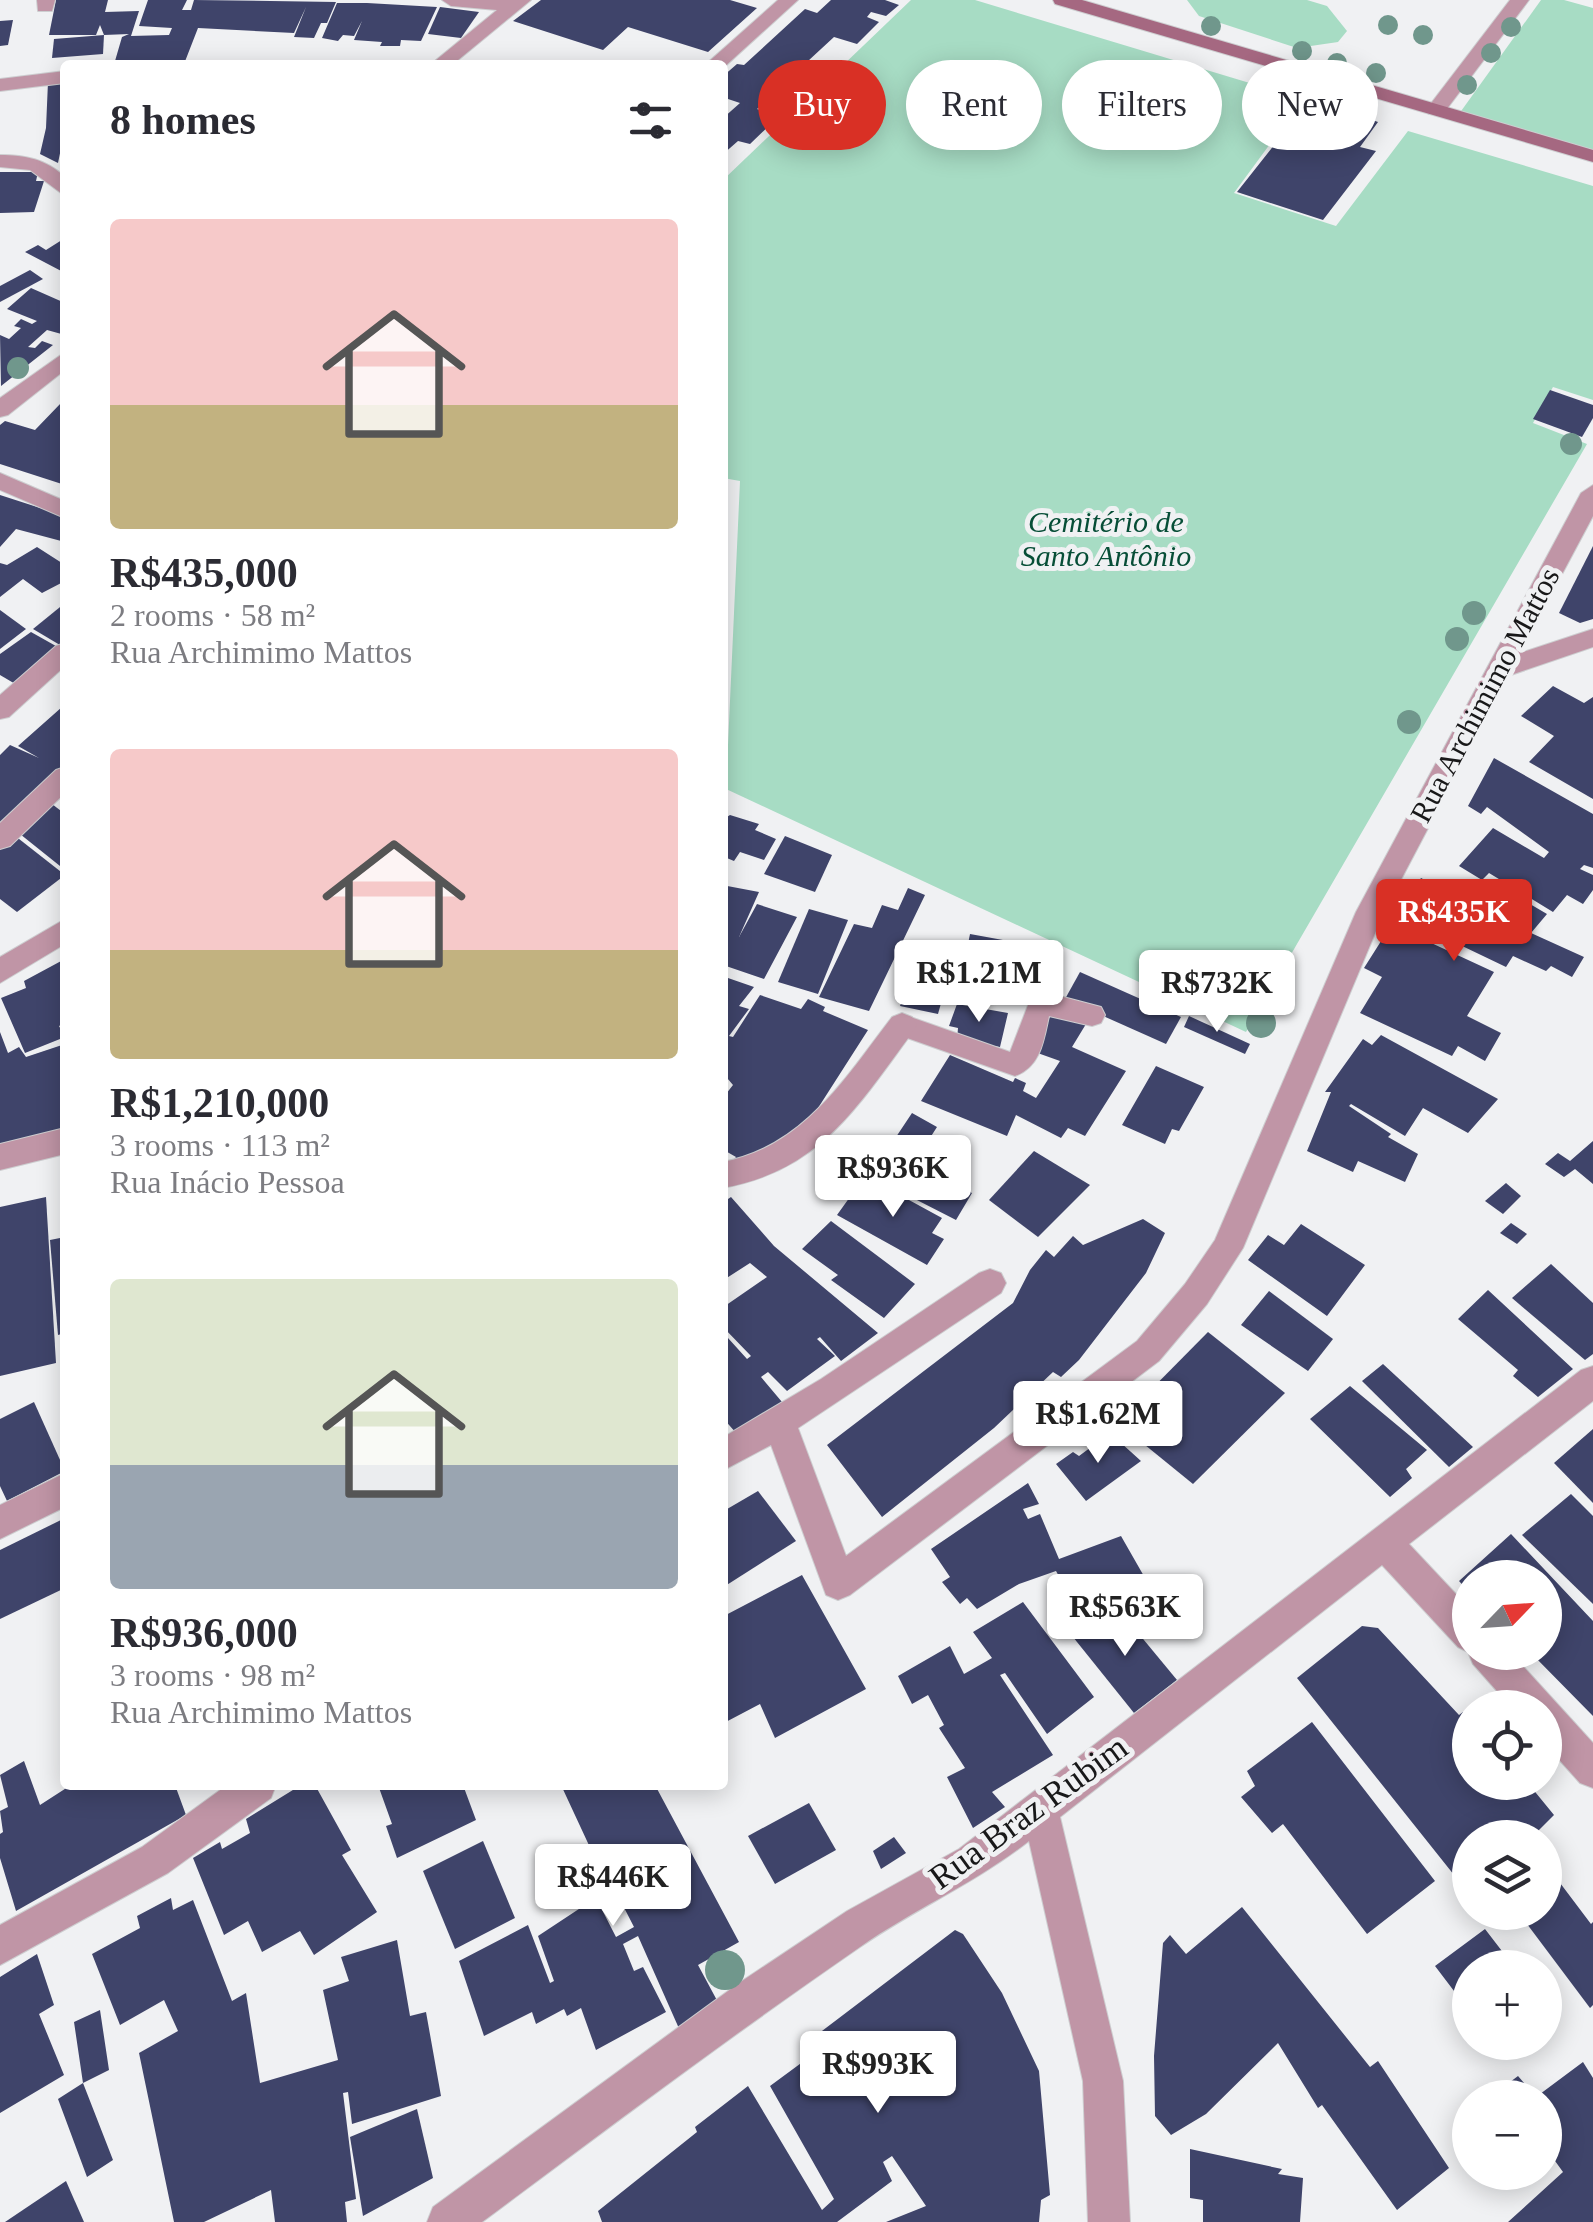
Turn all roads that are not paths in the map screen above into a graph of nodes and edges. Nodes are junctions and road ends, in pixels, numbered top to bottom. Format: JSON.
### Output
{"nodes":[{"id":1,"x":451,"y":0,"type":"edge"},
{"id":2,"x":789,"y":0,"type":"edge"},
{"id":3,"x":1062,"y":0,"type":"edge"},
{"id":4,"x":1520,"y":0,"type":"edge"},
{"id":5,"x":518,"y":3,"type":"edge"},
{"id":6,"x":446,"y":60,"type":"edge"},
{"id":7,"x":722,"y":60,"type":"edge"},
{"id":8,"x":60,"y":78,"type":"edge"},
{"id":9,"x":0,"y":85,"type":"edge"},
{"id":10,"x":1436,"y":110,"type":"junction"},
{"id":11,"x":1593,"y":156,"type":"edge"},
{"id":12,"x":0,"y":161,"type":"edge"},
{"id":13,"x":60,"y":183,"type":"edge"},
{"id":14,"x":60,"y":363,"type":"edge"},
{"id":15,"x":0,"y":410,"type":"edge"},
{"id":16,"x":0,"y":481,"type":"edge"},
{"id":17,"x":1593,"y":493,"type":"edge"},
{"id":18,"x":60,"y":508,"type":"edge"},
{"id":19,"x":1593,"y":638,"type":"edge"},
{"id":20,"x":60,"y":656,"type":"edge"},
{"id":21,"x":1499,"y":670,"type":"junction"},
{"id":22,"x":0,"y":710,"type":"edge"},
{"id":23,"x":60,"y":782,"type":"edge"},
{"id":24,"x":0,"y":839,"type":"edge"},
{"id":25,"x":60,"y":933,"type":"edge"},
{"id":26,"x":0,"y":972,"type":"edge"},
{"id":27,"x":1092,"y":1015,"type":"dead end"},
{"id":28,"x":902,"y":1025,"type":"joint"},
{"id":29,"x":60,"y":1142,"type":"edge"},
{"id":30,"x":0,"y":1157,"type":"edge"},
{"id":31,"x":728,"y":1173,"type":"edge"},
{"id":32,"x":990,"y":1283,"type":"dead end"},
{"id":33,"x":1593,"y":1381,"type":"edge"},
{"id":34,"x":780,"y":1424,"type":"junction"},
{"id":35,"x":728,"y":1453,"type":"edge"},
{"id":36,"x":60,"y":1492,"type":"edge"},
{"id":37,"x":0,"y":1523,"type":"edge"},
{"id":38,"x":1386,"y":1544,"type":"junction"},
{"id":39,"x":1452,"y":1616,"type":"edge"},
{"id":40,"x":1502,"y":1670,"type":"edge"},
{"id":41,"x":1520,"y":1690,"type":"edge"},
{"id":42,"x":1562,"y":1736,"type":"edge"},
{"id":43,"x":1593,"y":1770,"type":"edge"},
{"id":44,"x":251,"y":1790,"type":"edge"},
{"id":45,"x":1040,"y":1808,"type":"junction"},
{"id":46,"x":0,"y":1946,"type":"edge"},
{"id":47,"x":448,"y":2222,"type":"edge"},
{"id":48,"x":1109,"y":2222,"type":"edge"}],
"edges":[{"from":1,"to":5,"type":"street"},
{"from":2,"to":7,"type":"street"},
{"from":3,"to":10,"type":"street"},
{"from":4,"to":10,"type":"street"},
{"from":5,"to":6,"type":"street"},
{"from":8,"to":9,"type":"street"},
{"from":10,"to":11,"type":"street"},
{"from":12,"to":13,"type":"street"},
{"from":14,"to":15,"type":"street"},
{"from":16,"to":18,"type":"street"},
{"from":17,"to":21,"type":"street","name":"Rua Archimimo Mattos"},
{"from":19,"to":21,"type":"street"},
{"from":20,"to":22,"type":"street"},
{"from":21,"to":34,"type":"street","name":"Rua Archimimo Mattos"},
{"from":23,"to":24,"type":"street"},
{"from":25,"to":26,"type":"street"},
{"from":27,"to":28,"type":"lane"},
{"from":28,"to":31,"type":"street"},
{"from":29,"to":30,"type":"street"},
{"from":32,"to":34,"type":"street"},
{"from":33,"to":38,"type":"street","name":"Rua Braz Rubim"},
{"from":34,"to":35,"type":"street"},
{"from":36,"to":37,"type":"street"},
{"from":38,"to":39,"type":"street"},
{"from":38,"to":45,"type":"street","name":"Rua Braz Rubim"},
{"from":40,"to":41,"type":"street"},
{"from":42,"to":43,"type":"street"},
{"from":44,"to":46,"type":"street"},
{"from":45,"to":47,"type":"street","name":"Rua Braz Rubim"},
{"from":45,"to":48,"type":"street"}]}
